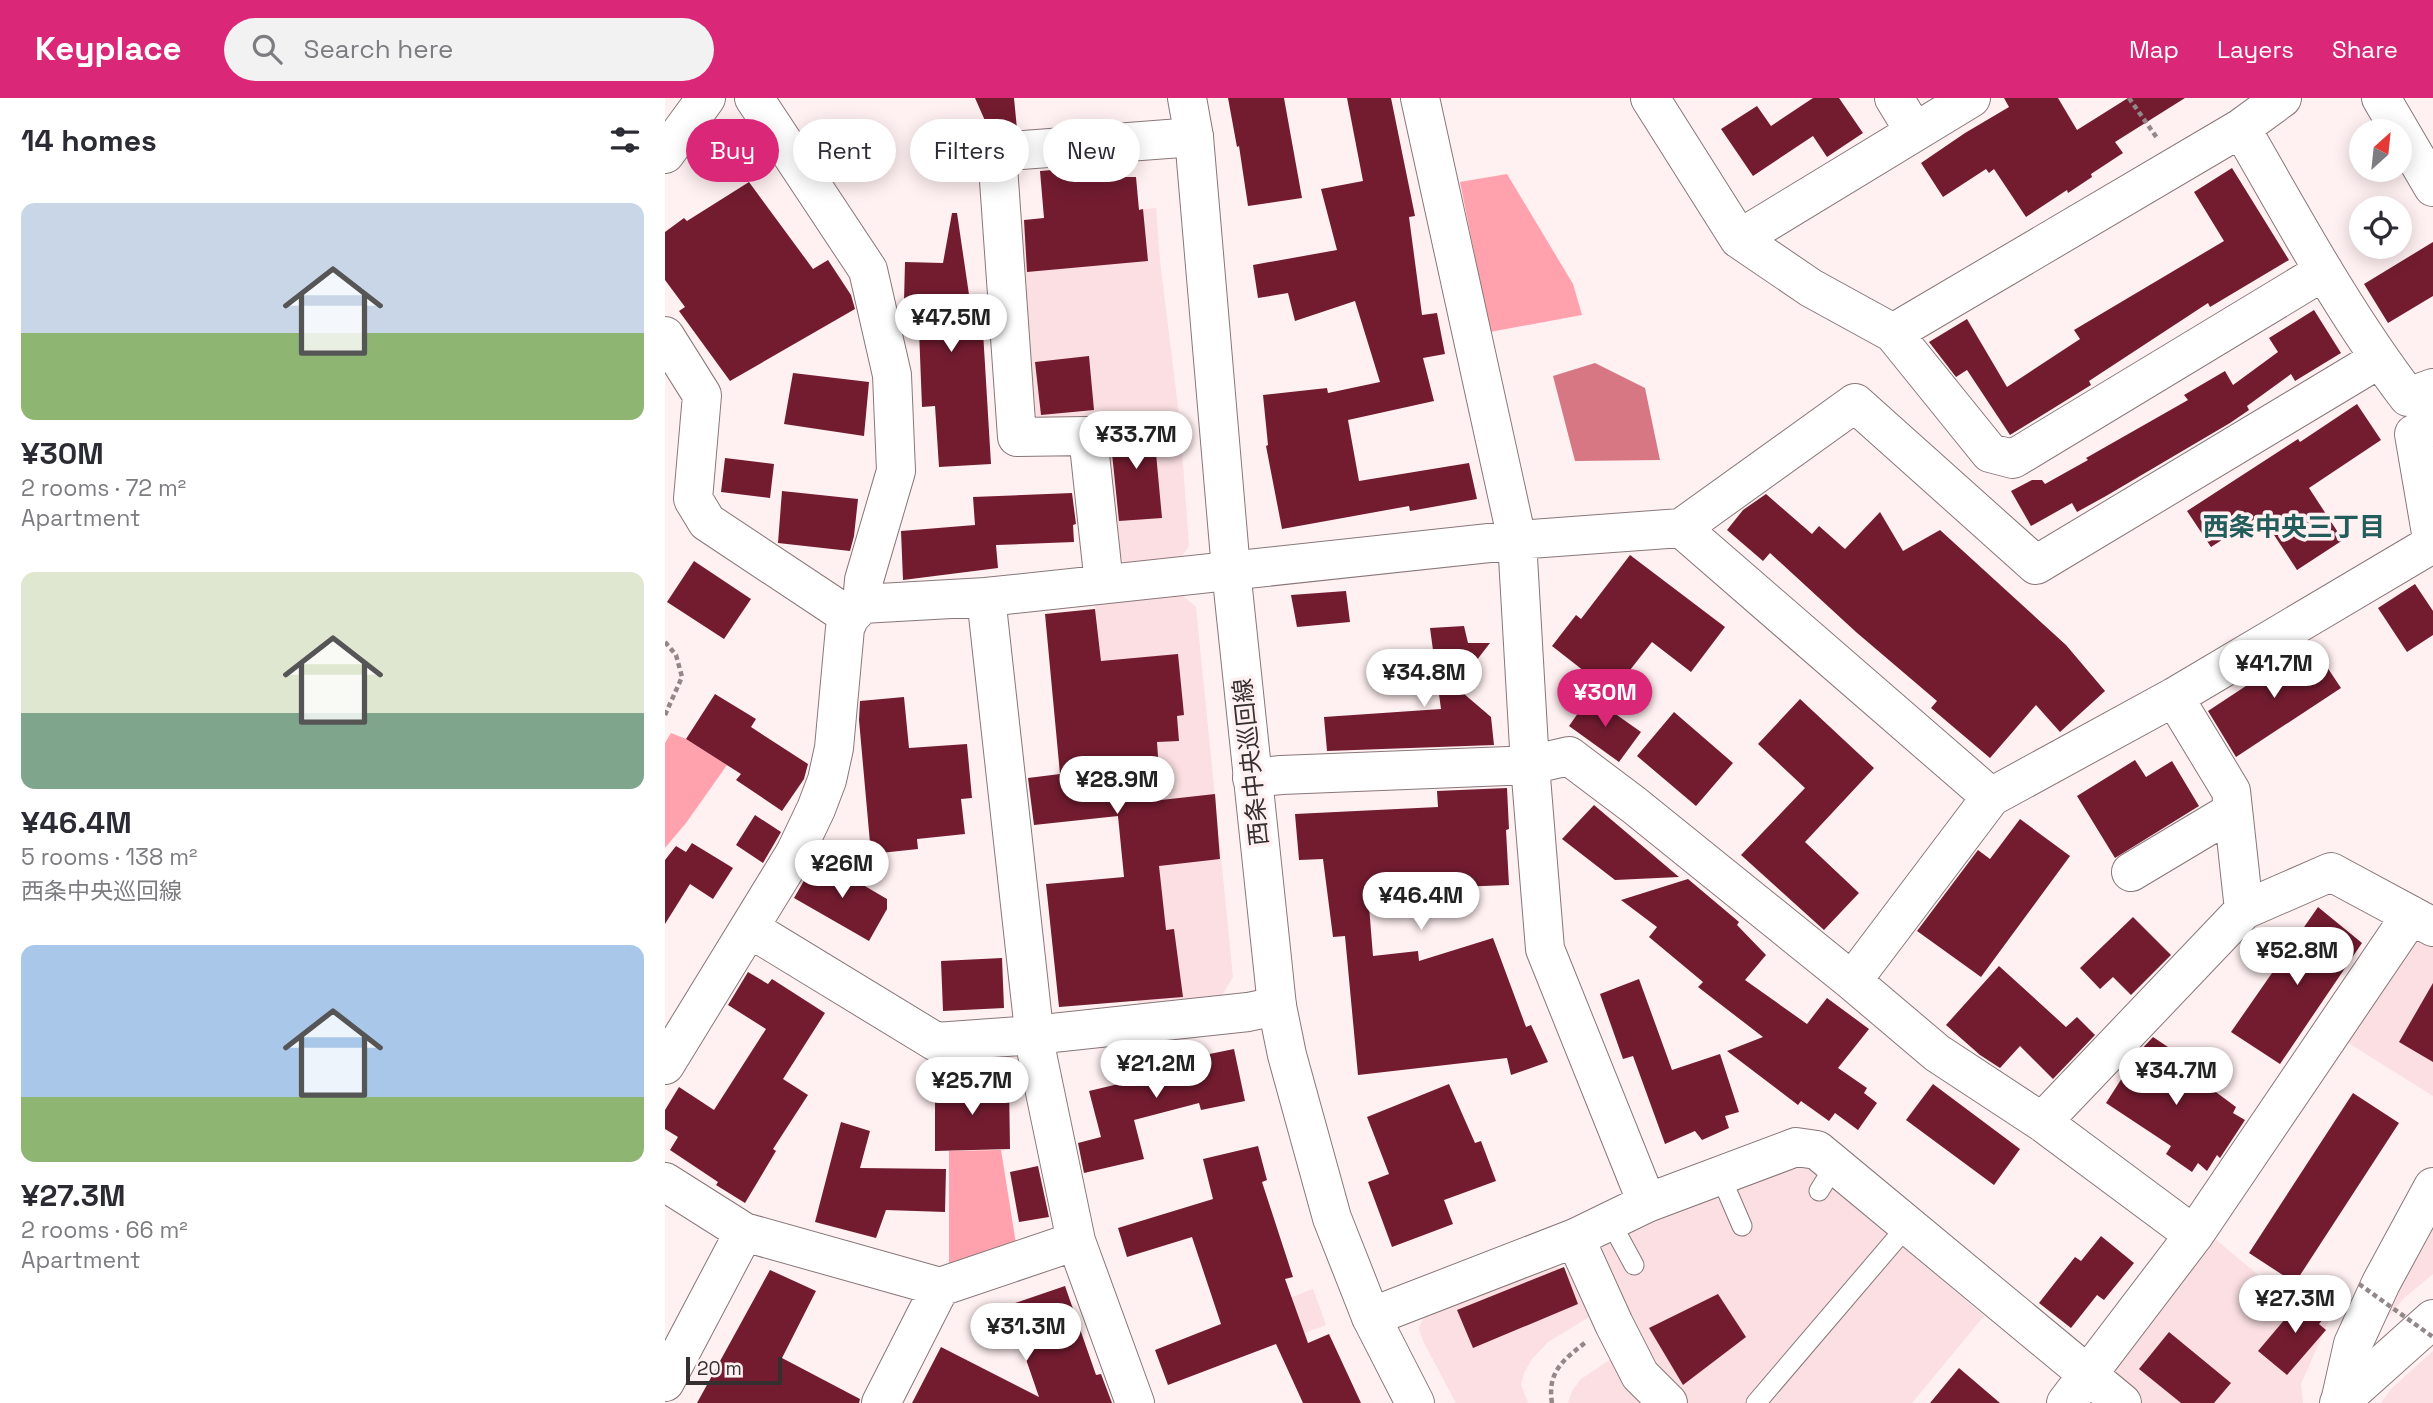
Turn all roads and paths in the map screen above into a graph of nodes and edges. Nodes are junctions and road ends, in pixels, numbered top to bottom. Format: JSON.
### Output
{"nodes":[{"id":1,"x":706,"y":98,"type":"edge"},
{"id":2,"x":754,"y":98,"type":"edge"},
{"id":3,"x":1187,"y":98,"type":"edge"},
{"id":4,"x":1420,"y":98,"type":"edge"},
{"id":5,"x":1650,"y":98,"type":"edge"},
{"id":6,"x":1894,"y":98,"type":"edge"},
{"id":7,"x":1971,"y":98,"type":"edge"},
{"id":8,"x":2129,"y":98,"type":"edge"},
{"id":9,"x":2282,"y":98,"type":"edge"},
{"id":10,"x":2381,"y":98,"type":"edge"},
{"id":11,"x":2241,"y":128,"type":"junction"},
{"id":12,"x":1914,"y":131,"type":"junction"},
{"id":13,"x":1194,"y":137,"type":"junction"},
{"id":14,"x":665,"y":154,"type":"edge"},
{"id":15,"x":2176,"y":165,"type":"junction"},
{"id":16,"x":2433,"y":187,"type":"edge"},
{"id":17,"x":1739,"y":239,"type":"junction"},
{"id":18,"x":2324,"y":271,"type":"junction"},
{"id":19,"x":1893,"y":333,"type":"junction"},
{"id":20,"x":665,"y":336,"type":"edge"},
{"id":21,"x":2379,"y":359,"type":"junction"},
{"id":22,"x":2433,"y":388,"type":"edge"},
{"id":23,"x":2433,"y":425,"type":"edge"},
{"id":24,"x":1681,"y":528,"type":"junction"},
{"id":25,"x":1517,"y":540,"type":"junction"},
{"id":26,"x":2432,"y":544,"type":"edge"},
{"id":27,"x":1231,"y":570,"type":"junction"},
{"id":28,"x":1104,"y":584,"type":"junction"},
{"id":29,"x":986,"y":597,"type":"junction"},
{"id":30,"x":856,"y":611,"type":"junction"},
{"id":31,"x":665,"y":642,"type":"edge"},
{"id":32,"x":2174,"y":696,"type":"junction"},
{"id":33,"x":665,"y":716,"type":"edge"},
{"id":34,"x":1530,"y":765,"type":"junction"},
{"id":35,"x":1252,"y":778,"type":"junction"},
{"id":36,"x":1991,"y":797,"type":"junction"},
{"id":37,"x":2233,"y":811,"type":"junction"},
{"id":38,"x":2131,"y":872,"type":"dead end"},
{"id":39,"x":2244,"y":911,"type":"junction"},
{"id":40,"x":2422,"y":921,"type":"edge"},
{"id":41,"x":749,"y":928,"type":"junction"},
{"id":42,"x":1853,"y":981,"type":"junction"},
{"id":43,"x":1277,"y":1006,"type":"junction"},
{"id":44,"x":1034,"y":1035,"type":"junction"},
{"id":45,"x":665,"y":1065,"type":"edge"},
{"id":46,"x":2042,"y":1122,"type":"junction"},
{"id":47,"x":1720,"y":1175,"type":"junction"},
{"id":48,"x":665,"y":1182,"type":"edge"},
{"id":49,"x":2433,"y":1186,"type":"edge"},
{"id":50,"x":1647,"y":1203,"type":"junction"},
{"id":51,"x":1611,"y":1221,"type":"junction"},
{"id":52,"x":1908,"y":1225,"type":"junction"},
{"id":53,"x":1742,"y":1226,"type":"dead end"},
{"id":54,"x":744,"y":1232,"type":"junction"},
{"id":55,"x":2194,"y":1235,"type":"junction"},
{"id":56,"x":1575,"y":1238,"type":"junction"},
{"id":57,"x":1076,"y":1241,"type":"junction"},
{"id":58,"x":1634,"y":1265,"type":"dead end"},
{"id":59,"x":2359,"y":1284,"type":"dead end"},
{"id":60,"x":940,"y":1287,"type":"junction"},
{"id":61,"x":1371,"y":1318,"type":"junction"},
{"id":62,"x":2433,"y":1319,"type":"edge"},
{"id":63,"x":1613,"y":1324,"type":"junction"},
{"id":64,"x":2433,"y":1337,"type":"edge"},
{"id":65,"x":665,"y":1382,"type":"edge"},
{"id":66,"x":2077,"y":1388,"type":"edge"},
{"id":67,"x":2339,"y":1402,"type":"edge"},
{"id":68,"x":881,"y":1403,"type":"edge"},
{"id":69,"x":1135,"y":1403,"type":"edge"},
{"id":70,"x":1415,"y":1403,"type":"edge"},
{"id":71,"x":1552,"y":1403,"type":"edge"},
{"id":72,"x":1668,"y":1403,"type":"edge"},
{"id":73,"x":1756,"y":1403,"type":"edge"},
{"id":74,"x":2122,"y":1403,"type":"edge"}],
"edges":[{"from":1,"to":14,"type":"street"},
{"from":2,"to":30,"type":"street"},
{"from":3,"to":13,"type":"street","name":"西条中央巡回線"},
{"from":4,"to":25,"type":"street"},
{"from":5,"to":17,"type":"street"},
{"from":6,"to":12,"type":"street"},
{"from":7,"to":12,"type":"street"},
{"from":8,"to":15,"type":"path"},
{"from":9,"to":11,"type":"street"},
{"from":10,"to":16,"type":"street"},
{"from":11,"to":15,"type":"street"},
{"from":11,"to":18,"type":"street"},
{"from":12,"to":17,"type":"street"},
{"from":13,"to":27,"type":"street","name":"西条中央巡回線"},
{"from":13,"to":28,"type":"street"},
{"from":15,"to":19,"type":"street"},
{"from":17,"to":19,"type":"street"},
{"from":18,"to":19,"type":"street"},
{"from":18,"to":21,"type":"street"},
{"from":20,"to":30,"type":"street"},
{"from":21,"to":22,"type":"street"},
{"from":21,"to":24,"type":"street"},
{"from":23,"to":26,"type":"street"},
{"from":24,"to":25,"type":"street"},
{"from":24,"to":36,"type":"street"},
{"from":25,"to":27,"type":"street"},
{"from":25,"to":34,"type":"street"},
{"from":26,"to":32,"type":"street"},
{"from":27,"to":28,"type":"street"},
{"from":27,"to":35,"type":"street","name":"西条中央巡回線"},
{"from":28,"to":29,"type":"street"},
{"from":29,"to":30,"type":"street"},
{"from":29,"to":44,"type":"street"},
{"from":30,"to":41,"type":"street"},
{"from":31,"to":33,"type":"path"},
{"from":32,"to":36,"type":"street"},
{"from":32,"to":37,"type":"street"},
{"from":34,"to":35,"type":"street"},
{"from":34,"to":42,"type":"street"},
{"from":34,"to":50,"type":"street"},
{"from":35,"to":43,"type":"street","name":"西条中央巡回線"},
{"from":36,"to":42,"type":"street"},
{"from":37,"to":38,"type":"street"},
{"from":37,"to":39,"type":"street"},
{"from":39,"to":40,"type":"street"},
{"from":39,"to":46,"type":"street"},
{"from":40,"to":55,"type":"street"},
{"from":41,"to":44,"type":"street"},
{"from":41,"to":45,"type":"street"},
{"from":42,"to":46,"type":"street"},
{"from":43,"to":44,"type":"street"},
{"from":43,"to":61,"type":"street","name":"西条中央巡回線"},
{"from":44,"to":57,"type":"street"},
{"from":46,"to":55,"type":"street"},
{"from":47,"to":50,"type":"street"},
{"from":47,"to":52,"type":"street"},
{"from":47,"to":53,"type":"lane"},
{"from":48,"to":54,"type":"street"},
{"from":49,"to":67,"type":"street"},
{"from":50,"to":51,"type":"street"},
{"from":51,"to":56,"type":"street"},
{"from":51,"to":58,"type":"lane"},
{"from":52,"to":66,"type":"street"},
{"from":52,"to":73,"type":"lane"},
{"from":54,"to":60,"type":"street"},
{"from":54,"to":65,"type":"street"},
{"from":55,"to":66,"type":"street"},
{"from":56,"to":61,"type":"street"},
{"from":56,"to":63,"type":"street"},
{"from":57,"to":60,"type":"street"},
{"from":57,"to":69,"type":"street"},
{"from":59,"to":64,"type":"path","bridge":true},
{"from":60,"to":68,"type":"street"},
{"from":61,"to":70,"type":"street","name":"西条中央巡回線"},
{"from":62,"to":67,"type":"street"},
{"from":63,"to":71,"type":"path"},
{"from":63,"to":72,"type":"street"},
{"from":66,"to":74,"type":"street"}]}
